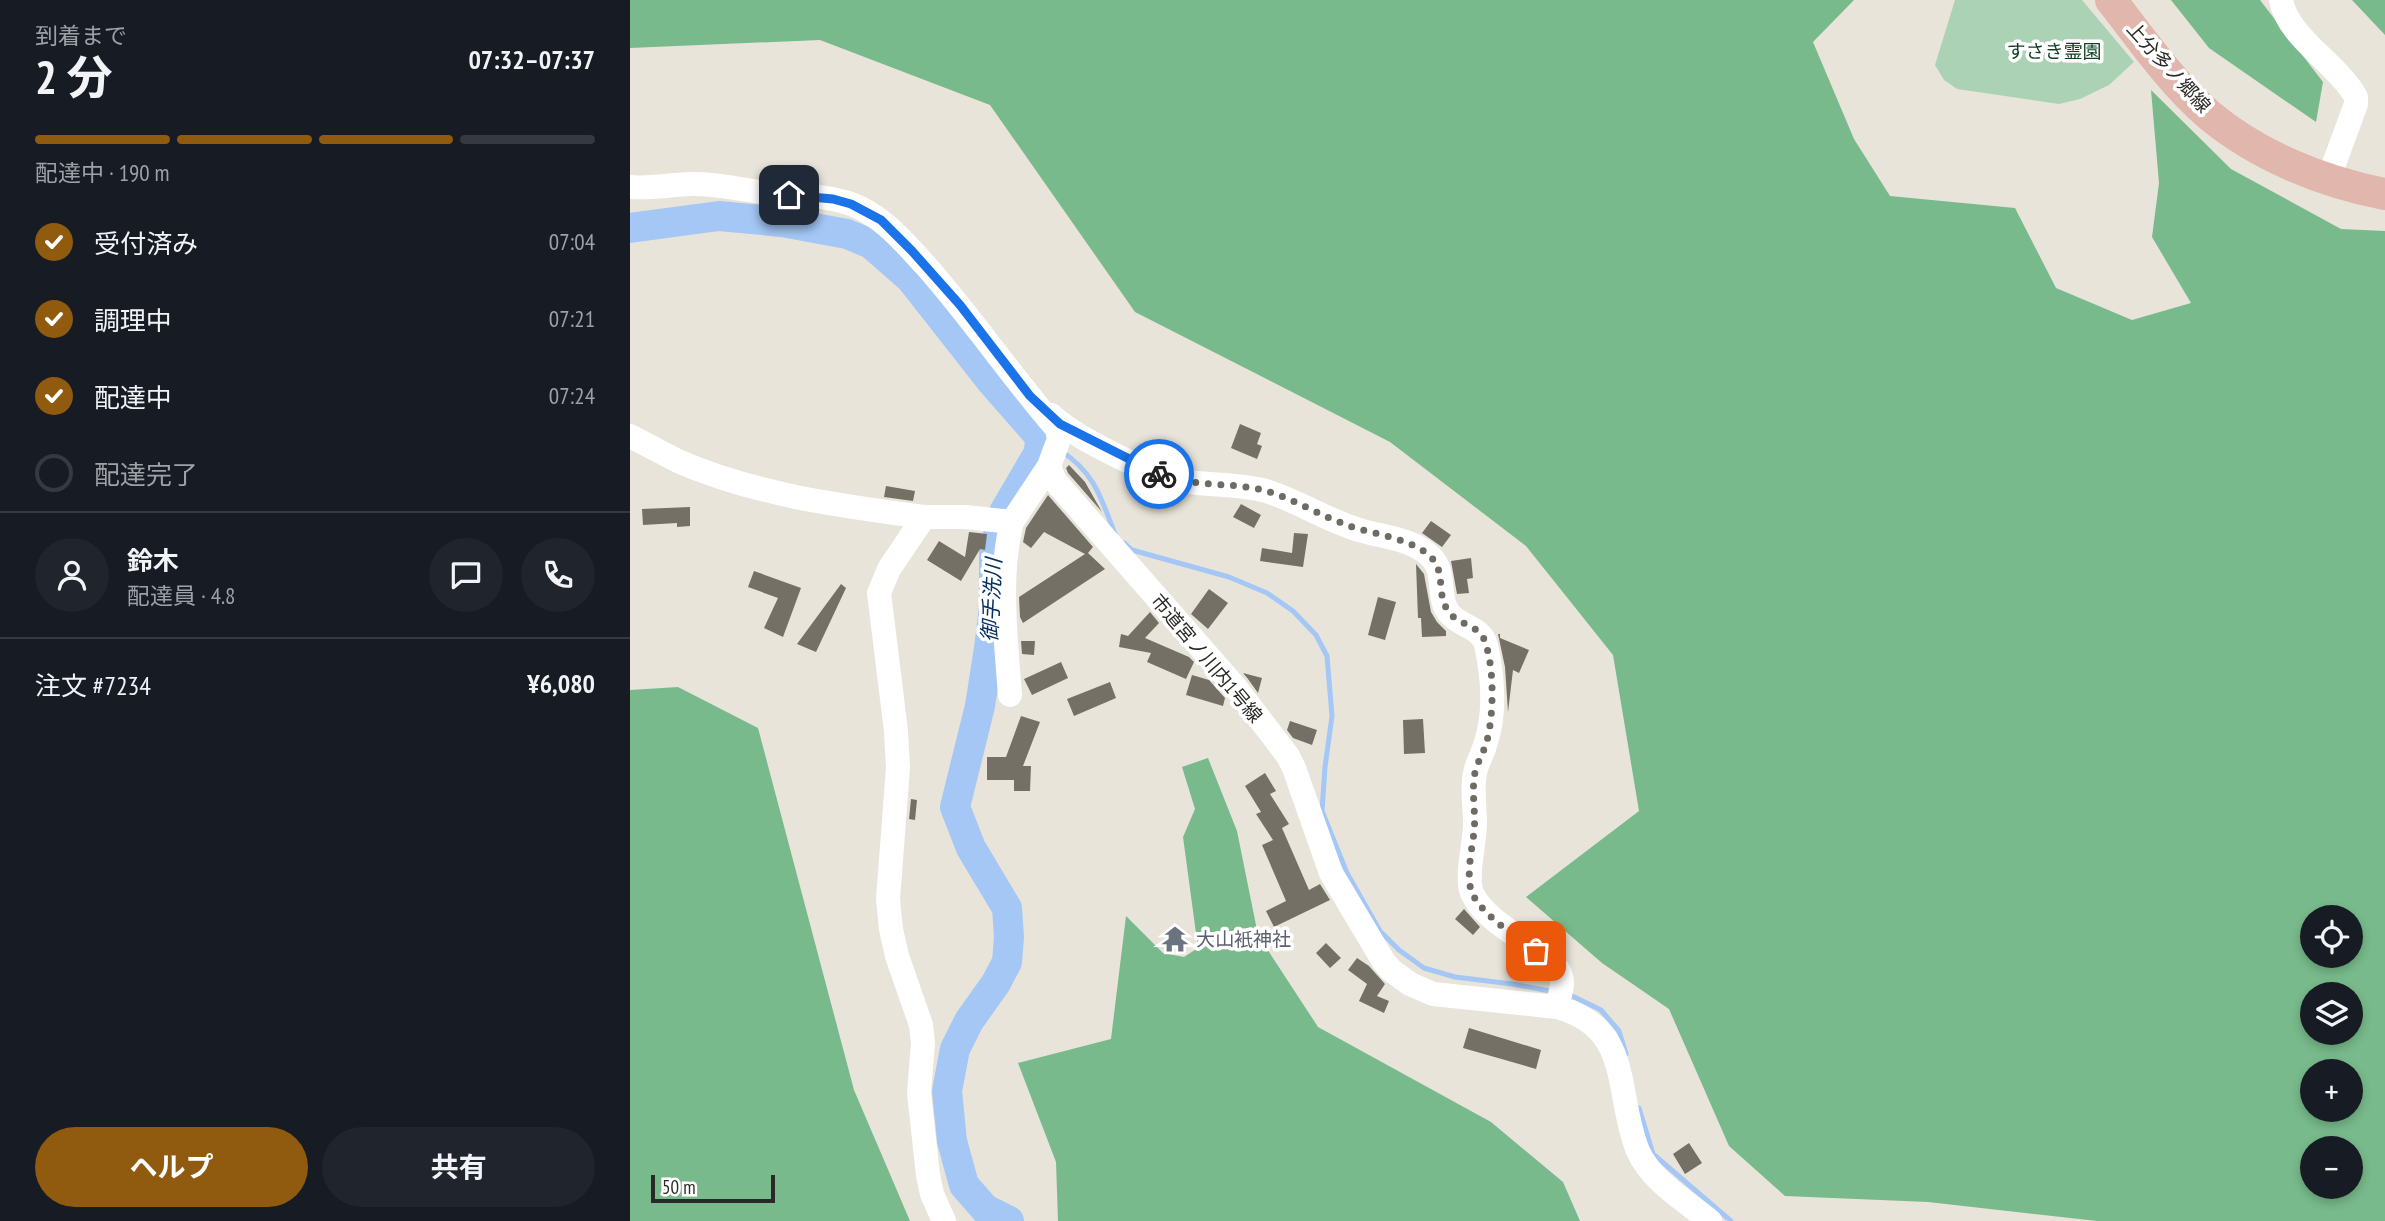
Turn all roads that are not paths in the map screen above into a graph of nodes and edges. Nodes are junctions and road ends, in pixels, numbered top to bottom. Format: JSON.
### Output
{"nodes":[{"id":1,"x":2111,"y":0,"type":"edge"},
{"id":2,"x":2281,"y":0,"type":"edge"},
{"id":3,"x":2328,"y":180,"type":"junction"},
{"id":4,"x":630,"y":187,"type":"edge"},
{"id":5,"x":2385,"y":194,"type":"edge"},
{"id":6,"x":1030,"y":396,"type":"junction"},
{"id":7,"x":630,"y":436,"type":"edge"},
{"id":8,"x":1053,"y":456,"type":"junction"},
{"id":9,"x":924,"y":517,"type":"junction"},
{"id":10,"x":1005,"y":521,"type":"junction"},
{"id":11,"x":1010,"y":695,"type":"dead end"},
{"id":12,"x":1559,"y":999,"type":"junction"},
{"id":13,"x":944,"y":1221,"type":"edge"},
{"id":14,"x":1710,"y":1221,"type":"edge"}],
"edges":[{"from":1,"to":3,"type":"main road","name":"上分多ノ郷線"},
{"from":2,"to":3,"type":"street"},
{"from":3,"to":5,"type":"main road","name":"上分多ノ郷線"},
{"from":4,"to":6,"type":"street","name":"市道宮ノ川内1号線"},
{"from":6,"to":8,"type":"street","name":"市道宮ノ川内1号線"},
{"from":6,"to":12,"type":"street"},
{"from":7,"to":9,"type":"street"},
{"from":8,"to":10,"type":"street"},
{"from":8,"to":12,"type":"street","name":"市道宮ノ川内1号線"},
{"from":9,"to":10,"type":"street"},
{"from":9,"to":13,"type":"street"},
{"from":10,"to":11,"type":"street"},
{"from":12,"to":14,"type":"street","name":"市道宮ノ川内1号線"}]}
